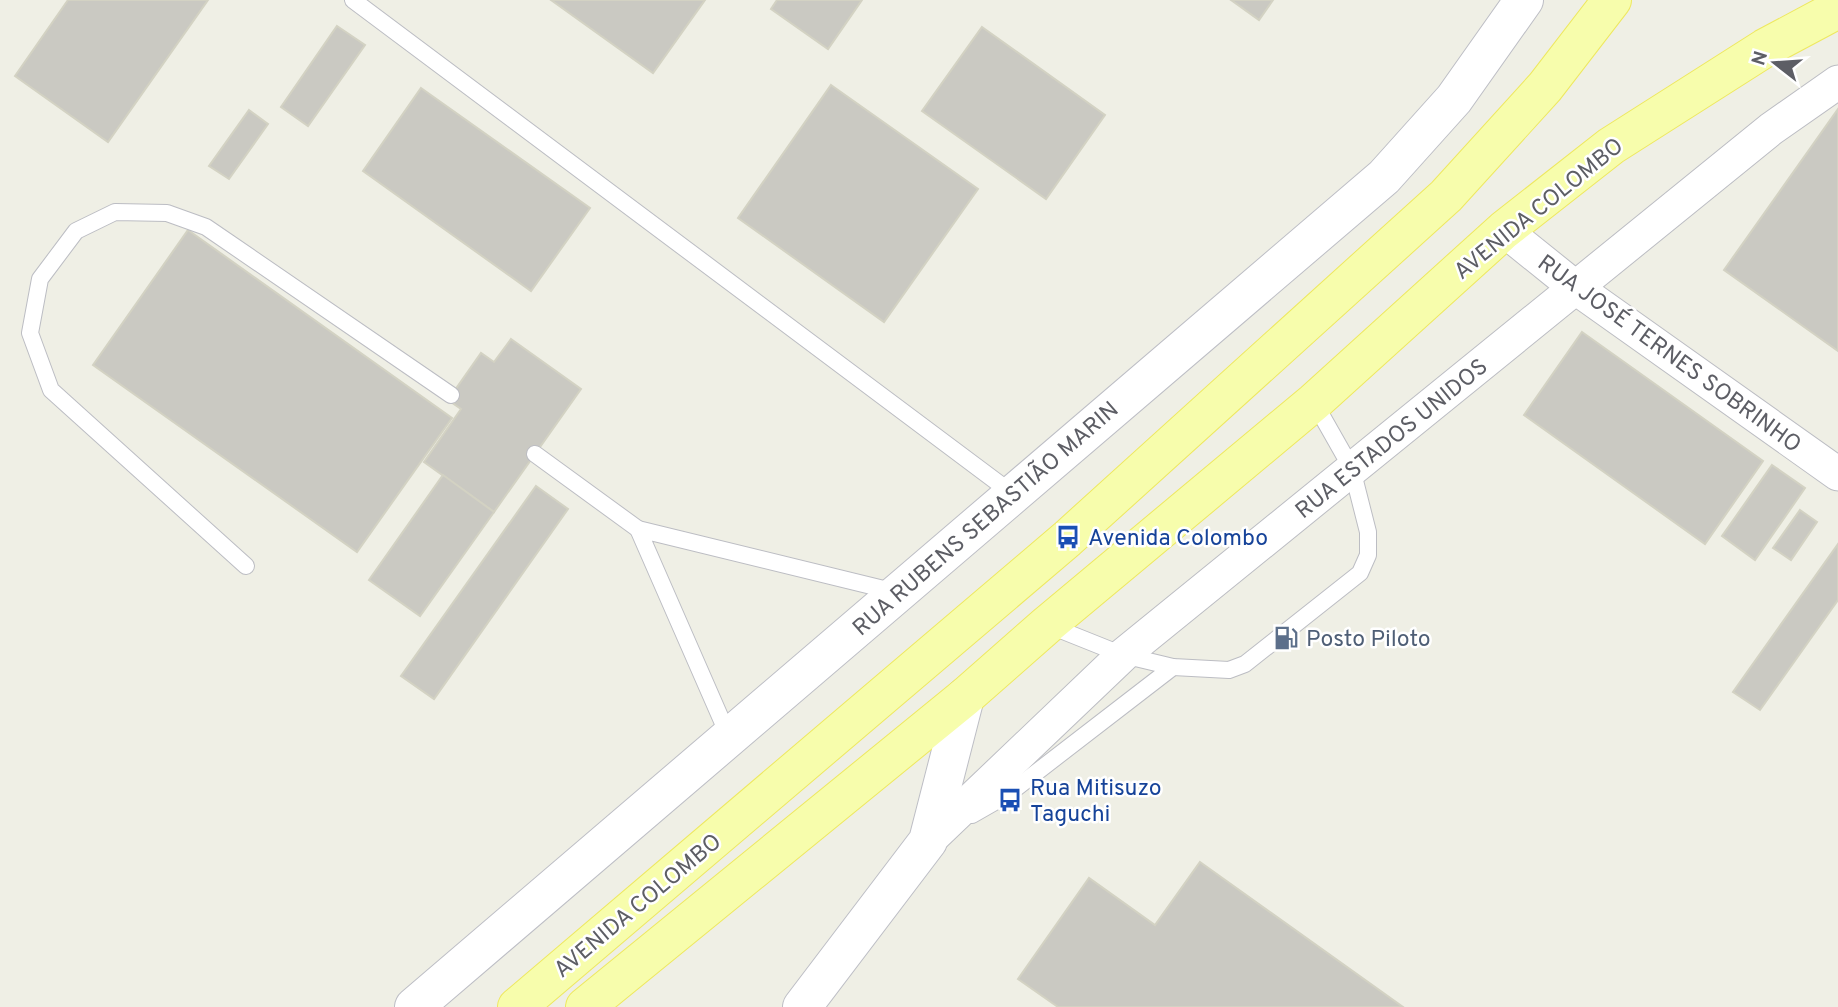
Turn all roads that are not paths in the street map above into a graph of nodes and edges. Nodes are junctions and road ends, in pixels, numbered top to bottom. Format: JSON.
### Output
{"nodes":[{"id":1,"x":353,"y":0,"type":"edge"},
{"id":2,"x":1524,"y":0,"type":"edge"},
{"id":3,"x":1612,"y":0,"type":"edge"},
{"id":4,"x":1838,"y":9,"type":"edge"},
{"id":5,"x":1838,"y":82,"type":"edge"},
{"id":6,"x":1504,"y":230,"type":"junction"},
{"id":7,"x":1576,"y":288,"type":"junction"},
{"id":8,"x":451,"y":396,"type":"dead end"},
{"id":9,"x":1314,"y":402,"type":"junction"},
{"id":10,"x":535,"y":454,"type":"dead end"},
{"id":11,"x":1352,"y":469,"type":"junction"},
{"id":12,"x":1838,"y":474,"type":"edge"},
{"id":13,"x":1013,"y":494,"type":"junction"},
{"id":14,"x":638,"y":529,"type":"junction"},
{"id":15,"x":246,"y":566,"type":"dead end"},
{"id":16,"x":898,"y":592,"type":"junction"},
{"id":17,"x":1048,"y":624,"type":"junction"},
{"id":18,"x":1124,"y":655,"type":"junction"},
{"id":19,"x":1172,"y":667,"type":"junction"},
{"id":20,"x":965,"y":697,"type":"junction"},
{"id":21,"x":729,"y":737,"type":"junction"},
{"id":22,"x":928,"y":841,"type":"junction"},
{"id":23,"x":414,"y":1007,"type":"edge"},
{"id":24,"x":517,"y":1007,"type":"edge"},
{"id":25,"x":585,"y":1007,"type":"edge"},
{"id":26,"x":802,"y":1007,"type":"edge"}],
"edges":[{"from":1,"to":13,"type":"lane"},
{"from":2,"to":13,"type":"street","name":"RUA RUBENS SEBASTIÃO MARIN"},
{"from":3,"to":24,"type":"main road","name":"AVENIDA COLOMBO"},
{"from":4,"to":6,"type":"main road","name":"AVENIDA COLOMBO"},
{"from":5,"to":7,"type":"street","name":"RUA ESTADOS UNIDOS"},
{"from":6,"to":7,"type":"street","name":"RUA JOSÉ TERNES SOBRINHO"},
{"from":6,"to":9,"type":"main road","name":"AVENIDA COLOMBO"},
{"from":7,"to":11,"type":"street","name":"RUA ESTADOS UNIDOS"},
{"from":7,"to":12,"type":"street","name":"RUA JOSÉ TERNES SOBRINHO"},
{"from":8,"to":15,"type":"lane"},
{"from":9,"to":11,"type":"lane"},
{"from":9,"to":17,"type":"main road","name":"AVENIDA COLOMBO"},
{"from":10,"to":14,"type":"lane"},
{"from":11,"to":18,"type":"street","name":"RUA ESTADOS UNIDOS"},
{"from":11,"to":19,"type":"lane"},
{"from":13,"to":16,"type":"street","name":"RUA RUBENS SEBASTIÃO MARIN"},
{"from":14,"to":16,"type":"lane"},
{"from":14,"to":21,"type":"lane"},
{"from":16,"to":21,"type":"street","name":"RUA RUBENS SEBASTIÃO MARIN"},
{"from":17,"to":18,"type":"lane"},
{"from":17,"to":20,"type":"main road","name":"AVENIDA COLOMBO"},
{"from":18,"to":19,"type":"lane"},
{"from":18,"to":22,"type":"street","name":"RUA ESTADOS UNIDOS"},
{"from":19,"to":22,"type":"lane"},
{"from":20,"to":22,"type":"street"},
{"from":20,"to":25,"type":"main road","name":"AVENIDA COLOMBO"},
{"from":21,"to":23,"type":"street","name":"RUA RUBENS SEBASTIÃO MARIN"},
{"from":22,"to":26,"type":"street"}]}
